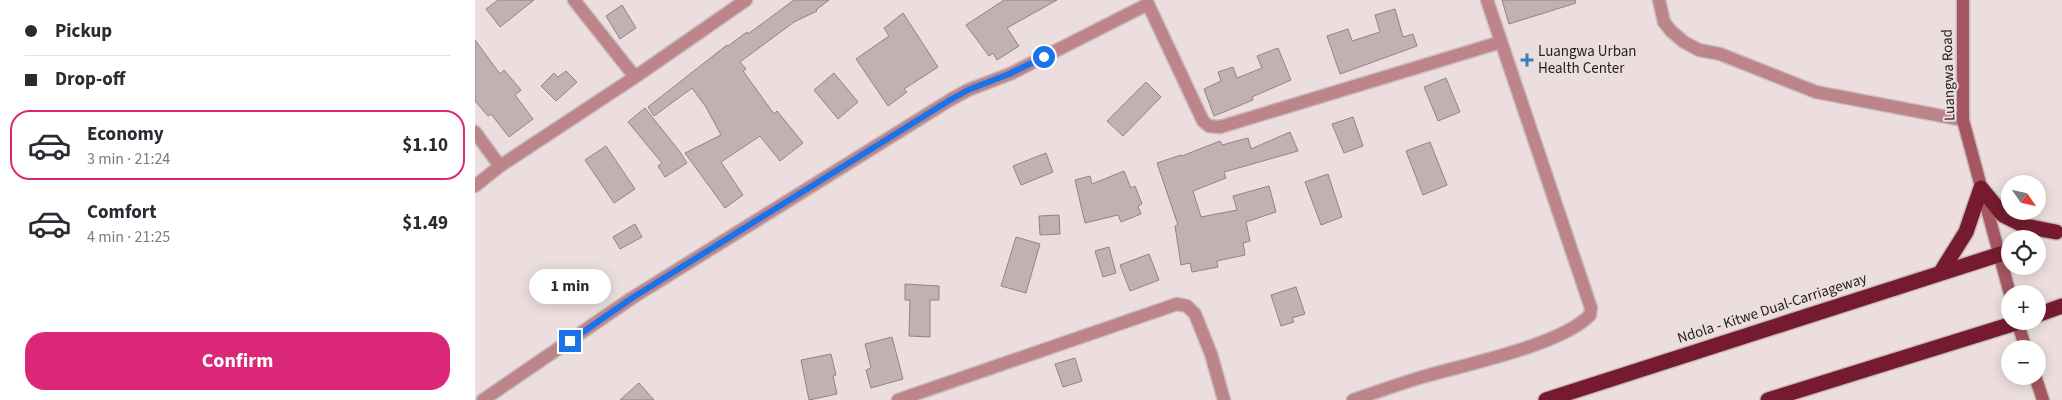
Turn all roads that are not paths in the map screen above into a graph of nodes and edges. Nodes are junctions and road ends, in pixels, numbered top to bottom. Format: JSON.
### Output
{"nodes":[{"id":1,"x":574,"y":0,"type":"edge"},
{"id":2,"x":746,"y":0,"type":"edge"},
{"id":3,"x":1487,"y":0,"type":"edge"},
{"id":4,"x":1659,"y":0,"type":"edge"},
{"id":5,"x":1963,"y":0,"type":"edge"},
{"id":6,"x":1151,"y":1,"type":"edge"},
{"id":7,"x":1501,"y":42,"type":"junction"},
{"id":8,"x":635,"y":78,"type":"junction"},
{"id":9,"x":1963,"y":120,"type":"junction"},
{"id":10,"x":475,"y":132,"type":"edge"},
{"id":11,"x":501,"y":166,"type":"junction"},
{"id":12,"x":475,"y":186,"type":"edge"},
{"id":13,"x":1981,"y":188,"type":"junction"},
{"id":14,"x":2059,"y":232,"type":"edge"},
{"id":15,"x":2046,"y":237,"type":"edge"},
{"id":16,"x":2001,"y":242,"type":"edge"},
{"id":17,"x":2001,"y":254,"type":"edge"},
{"id":18,"x":1941,"y":272,"type":"junction"},
{"id":19,"x":2062,"y":306,"type":"edge"},
{"id":20,"x":2046,"y":312,"type":"edge"},
{"id":21,"x":2001,"y":328,"type":"edge"},
{"id":22,"x":2038,"y":385,"type":"edge"},
{"id":23,"x":483,"y":400,"type":"edge"},
{"id":24,"x":897,"y":400,"type":"edge"},
{"id":25,"x":1224,"y":400,"type":"edge"},
{"id":26,"x":1353,"y":400,"type":"edge"},
{"id":27,"x":1546,"y":400,"type":"edge"},
{"id":28,"x":1768,"y":400,"type":"edge"},
{"id":29,"x":2043,"y":400,"type":"edge"}],
"edges":[{"from":1,"to":8,"type":"street"},
{"from":2,"to":8,"type":"street"},
{"from":3,"to":7,"type":"street"},
{"from":4,"to":9,"type":"street"},
{"from":5,"to":9,"type":"street","name":"Luangwa Road"},
{"from":6,"to":7,"type":"street"},
{"from":6,"to":23,"type":"street"},
{"from":7,"to":26,"type":"street"},
{"from":8,"to":11,"type":"street"},
{"from":9,"to":13,"type":"street","name":"Luangwa Road"},
{"from":10,"to":11,"type":"street"},
{"from":11,"to":12,"type":"street"},
{"from":13,"to":14,"type":"highway"},
{"from":13,"to":16,"type":"street","name":"Luangwa Road"},
{"from":13,"to":18,"type":"highway"},
{"from":14,"to":15,"type":"highway"},
{"from":17,"to":18,"type":"highway","name":"Ndola - Kitwe Dual-Carriageway"},
{"from":18,"to":27,"type":"highway","name":"Ndola - Kitwe Dual-Carriageway"},
{"from":19,"to":20,"type":"highway"},
{"from":21,"to":28,"type":"highway"},
{"from":22,"to":29,"type":"street"},
{"from":24,"to":25,"type":"street"}]}
